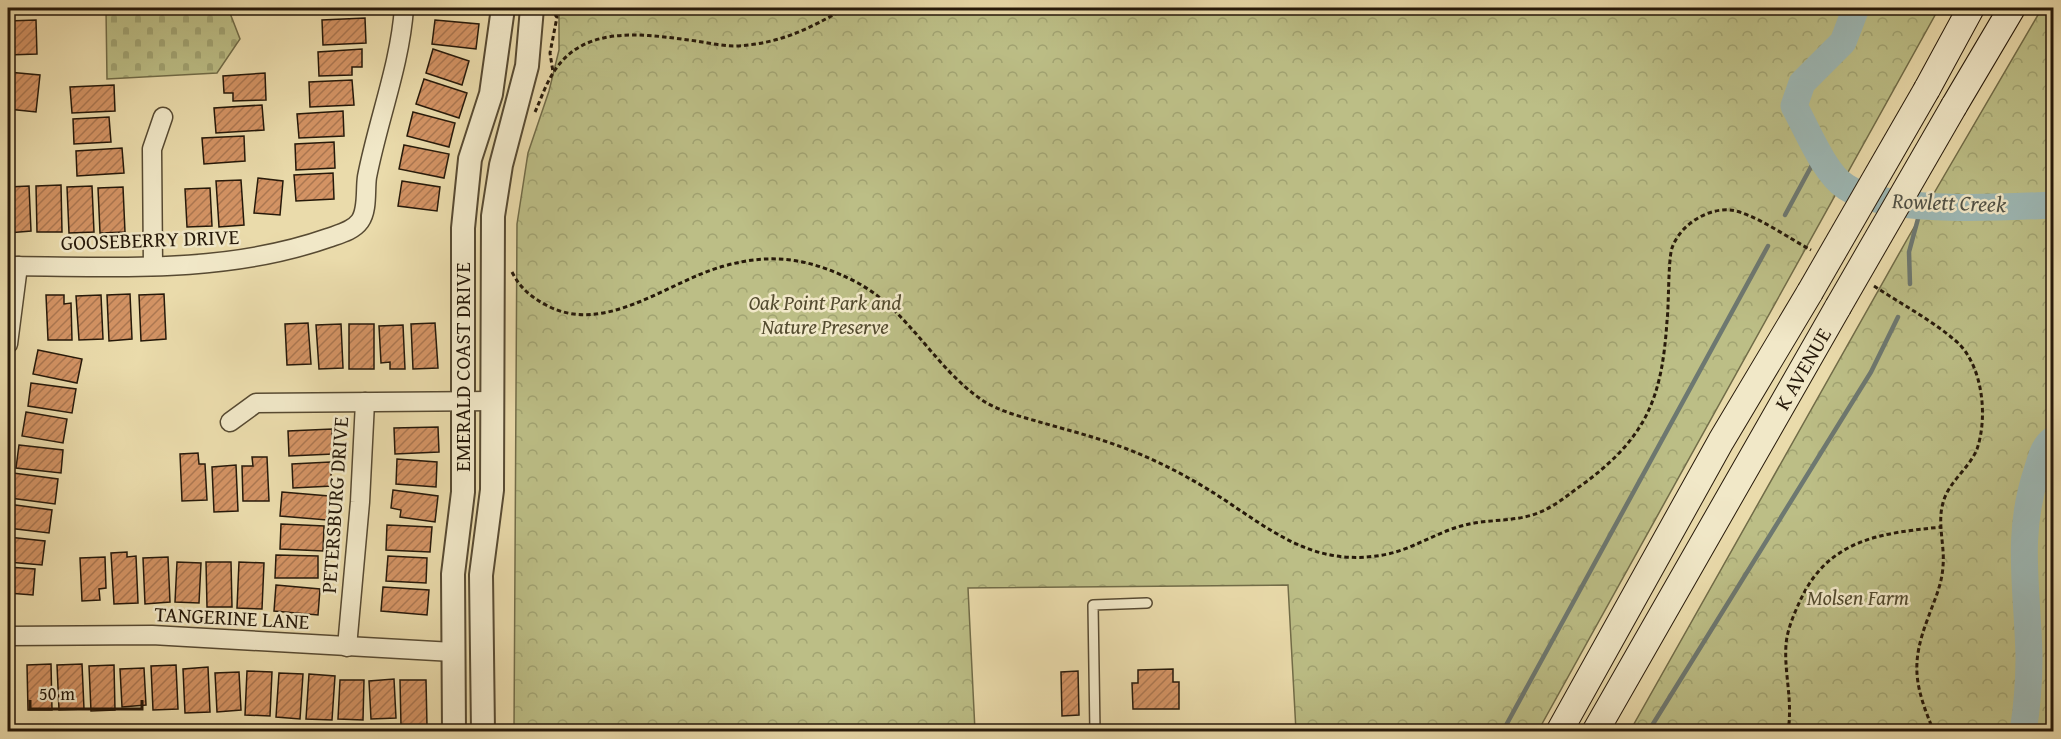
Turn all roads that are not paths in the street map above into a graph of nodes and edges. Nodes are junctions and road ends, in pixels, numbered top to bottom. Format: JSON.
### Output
{"nodes":[{"id":1,"x":404,"y":8,"type":"edge"},
{"id":2,"x":503,"y":8,"type":"edge"},
{"id":3,"x":532,"y":8,"type":"edge"},
{"id":4,"x":1971,"y":8,"type":"edge"},
{"id":5,"x":2012,"y":8,"type":"edge"},
{"id":6,"x":163,"y":117,"type":"dead end"},
{"id":7,"x":13,"y":266,"type":"edge"},
{"id":8,"x":153,"y":266,"type":"junction"},
{"id":9,"x":8,"y":344,"type":"edge"},
{"id":10,"x":494,"y":400,"type":"junction"},
{"id":11,"x":462,"y":401,"type":"junction"},
{"id":12,"x":365,"y":402,"type":"junction"},
{"id":13,"x":230,"y":422,"type":"dead end"},
{"id":14,"x":1147,"y":603,"type":"dead end"},
{"id":15,"x":8,"y":636,"type":"edge"},
{"id":16,"x":346,"y":647,"type":"junction"},
{"id":17,"x":453,"y":652,"type":"junction"},
{"id":18,"x":454,"y":732,"type":"edge"},
{"id":19,"x":483,"y":732,"type":"edge"},
{"id":20,"x":1095,"y":732,"type":"edge"},
{"id":21,"x":1559,"y":732,"type":"edge"},
{"id":22,"x":1596,"y":732,"type":"edge"}],
"edges":[{"from":1,"to":8,"type":"street","name":"GOOSEBERRY DRIVE"},
{"from":2,"to":11,"type":"street","name":"EMERALD COAST DRIVE"},
{"from":3,"to":10,"type":"street","name":"EMERALD COAST DRIVE"},
{"from":4,"to":21,"type":"main road","name":"K AVENUE","bridge":true},
{"from":5,"to":22,"type":"main road","name":"K AVENUE","bridge":true},
{"from":6,"to":8,"type":"street"},
{"from":7,"to":8,"type":"street","name":"GOOSEBERRY DRIVE"},
{"from":7,"to":9,"type":"street"},
{"from":10,"to":11,"type":"street"},
{"from":10,"to":19,"type":"street","name":"EMERALD COAST DRIVE"},
{"from":11,"to":12,"type":"street"},
{"from":11,"to":17,"type":"street","name":"EMERALD COAST DRIVE"},
{"from":12,"to":13,"type":"street"},
{"from":12,"to":16,"type":"street","name":"PETERSBURG DRIVE"},
{"from":14,"to":20,"type":"lane"},
{"from":15,"to":16,"type":"street","name":"TANGERINE LANE"},
{"from":16,"to":17,"type":"street","name":"TANGERINE LANE"},
{"from":17,"to":18,"type":"street","name":"EMERALD COAST DRIVE"}]}
